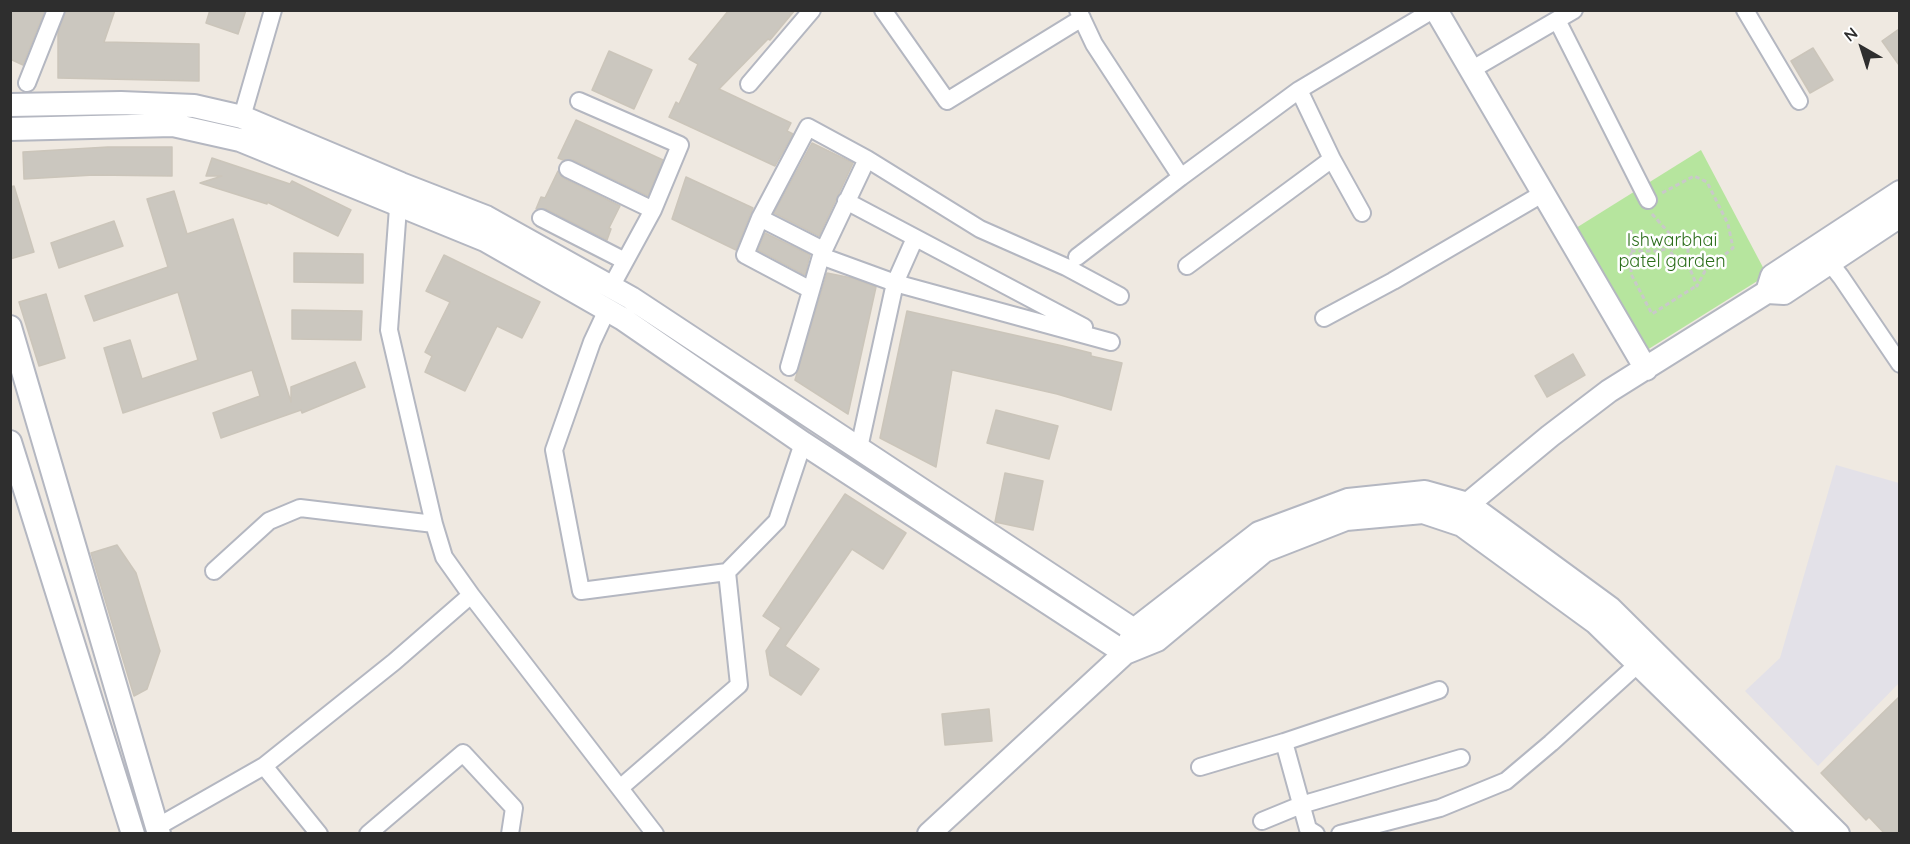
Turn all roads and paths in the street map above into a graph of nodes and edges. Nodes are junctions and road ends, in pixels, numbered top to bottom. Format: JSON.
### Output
{"nodes":[{"id":1,"x":56,"y":10,"type":"edge"},
{"id":2,"x":273,"y":10,"type":"edge"},
{"id":3,"x":812,"y":10,"type":"edge"},
{"id":4,"x":883,"y":10,"type":"edge"},
{"id":5,"x":1435,"y":10,"type":"edge"},
{"id":6,"x":1574,"y":10,"type":"edge"},
{"id":7,"x":1745,"y":10,"type":"edge"},
{"id":8,"x":1080,"y":14,"type":"edge"},
{"id":9,"x":1557,"y":20,"type":"junction"},
{"id":10,"x":1471,"y":70,"type":"junction"},
{"id":11,"x":27,"y":82,"type":"dead end"},
{"id":12,"x":749,"y":84,"type":"dead end"},
{"id":13,"x":1299,"y":90,"type":"junction"},
{"id":14,"x":579,"y":101,"type":"dead end"},
{"id":15,"x":1799,"y":101,"type":"dead end"},
{"id":16,"x":10,"y":105,"type":"edge"},
{"id":17,"x":242,"y":117,"type":"junction"},
{"id":18,"x":10,"y":129,"type":"edge"},
{"id":19,"x":867,"y":159,"type":"junction"},
{"id":20,"x":1332,"y":159,"type":"junction"},
{"id":21,"x":568,"y":169,"type":"dead end"},
{"id":22,"x":1181,"y":177,"type":"junction"},
{"id":23,"x":1899,"y":192,"type":"edge"},
{"id":24,"x":399,"y":194,"type":"junction"},
{"id":25,"x":1542,"y":194,"type":"junction"},
{"id":26,"x":1648,"y":200,"type":"junction"},
{"id":27,"x":846,"y":201,"type":"junction"},
{"id":28,"x":653,"y":210,"type":"junction"},
{"id":29,"x":1362,"y":213,"type":"dead end"},
{"id":30,"x":1899,"y":216,"type":"edge"},
{"id":31,"x":541,"y":218,"type":"dead end"},
{"id":32,"x":760,"y":218,"type":"junction"},
{"id":33,"x":1631,"y":230,"type":"dead end"},
{"id":34,"x":915,"y":238,"type":"junction"},
{"id":35,"x":1678,"y":244,"type":"junction"},
{"id":36,"x":1631,"y":251,"type":"junction"},
{"id":37,"x":822,"y":253,"type":"junction"},
{"id":38,"x":1824,"y":256,"type":"junction"},
{"id":39,"x":1077,"y":257,"type":"dead end"},
{"id":40,"x":625,"y":261,"type":"junction"},
{"id":41,"x":1688,"y":264,"type":"junction"},
{"id":42,"x":1187,"y":266,"type":"dead end"},
{"id":43,"x":895,"y":283,"type":"junction"},
{"id":44,"x":611,"y":286,"type":"junction"},
{"id":45,"x":1697,"y":286,"type":"junction"},
{"id":46,"x":811,"y":290,"type":"junction"},
{"id":47,"x":1120,"y":296,"type":"dead end"},
{"id":48,"x":607,"y":310,"type":"junction"},
{"id":49,"x":1324,"y":318,"type":"dead end"},
{"id":50,"x":10,"y":327,"type":"edge"},
{"id":51,"x":1894,"y":344,"type":"edge"},
{"id":52,"x":1899,"y":364,"type":"edge"},
{"id":53,"x":789,"y":367,"type":"dead end"},
{"id":54,"x":1646,"y":369,"type":"junction"},
{"id":55,"x":10,"y":442,"type":"edge"},
{"id":56,"x":803,"y":443,"type":"junction"},
{"id":57,"x":859,"y":448,"type":"junction"},
{"id":58,"x":1468,"y":504,"type":"junction"},
{"id":59,"x":1454,"y":522,"type":"junction"},
{"id":60,"x":434,"y":524,"type":"junction"},
{"id":61,"x":213,"y":571,"type":"dead end"},
{"id":62,"x":727,"y":572,"type":"junction"},
{"id":63,"x":471,"y":595,"type":"junction"},
{"id":64,"x":1134,"y":630,"type":"junction"},
{"id":65,"x":1125,"y":653,"type":"junction"},
{"id":66,"x":1638,"y":663,"type":"junction"},
{"id":67,"x":1439,"y":690,"type":"dead end"},
{"id":68,"x":1284,"y":742,"type":"junction"},
{"id":69,"x":1461,"y":758,"type":"dead end"},
{"id":70,"x":264,"y":766,"type":"junction"},
{"id":71,"x":1200,"y":767,"type":"dead end"},
{"id":72,"x":620,"y":788,"type":"junction"},
{"id":73,"x":1301,"y":805,"type":"junction"},
{"id":74,"x":1262,"y":821,"type":"dead end"},
{"id":75,"x":158,"y":830,"type":"edge"},
{"id":76,"x":133,"y":834,"type":"edge"},
{"id":77,"x":319,"y":834,"type":"edge"},
{"id":78,"x":368,"y":834,"type":"edge"},
{"id":79,"x":510,"y":834,"type":"edge"},
{"id":80,"x":655,"y":834,"type":"edge"},
{"id":81,"x":929,"y":834,"type":"edge"},
{"id":82,"x":1316,"y":834,"type":"edge"},
{"id":83,"x":1340,"y":834,"type":"edge"},
{"id":84,"x":1812,"y":834,"type":"edge"},
{"id":85,"x":1838,"y":834,"type":"edge"}],
"edges":[{"from":1,"to":11,"type":"street"},
{"from":2,"to":17,"type":"street"},
{"from":3,"to":12,"type":"street"},
{"from":4,"to":8,"type":"street"},
{"from":5,"to":10,"type":"street"},
{"from":5,"to":13,"type":"street"},
{"from":6,"to":9,"type":"street"},
{"from":7,"to":15,"type":"street"},
{"from":8,"to":22,"type":"street"},
{"from":9,"to":10,"type":"street"},
{"from":9,"to":26,"type":"street"},
{"from":10,"to":25,"type":"street"},
{"from":13,"to":20,"type":"street"},
{"from":13,"to":22,"type":"street"},
{"from":14,"to":28,"type":"street"},
{"from":16,"to":17,"type":"street"},
{"from":17,"to":24,"type":"street"},
{"from":18,"to":24,"type":"street"},
{"from":19,"to":27,"type":"street"},
{"from":19,"to":32,"type":"street"},
{"from":19,"to":47,"type":"street"},
{"from":20,"to":29,"type":"street"},
{"from":20,"to":42,"type":"street"},
{"from":21,"to":28,"type":"street"},
{"from":22,"to":39,"type":"street"},
{"from":23,"to":38,"type":"street"},
{"from":24,"to":44,"type":"street"},
{"from":24,"to":48,"type":"street"},
{"from":24,"to":60,"type":"street"},
{"from":25,"to":49,"type":"street"},
{"from":25,"to":54,"type":"street"},
{"from":26,"to":35,"type":"path"},
{"from":26,"to":45,"type":"path"},
{"from":27,"to":34,"type":"street"},
{"from":27,"to":37,"type":"street"},
{"from":28,"to":40,"type":"street"},
{"from":30,"to":38,"type":"street"},
{"from":31,"to":40,"type":"street"},
{"from":32,"to":37,"type":"street"},
{"from":32,"to":46,"type":"street"},
{"from":33,"to":36,"type":"path"},
{"from":34,"to":43,"type":"street"},
{"from":34,"to":43,"type":"street"},
{"from":35,"to":36,"type":"path"},
{"from":35,"to":41,"type":"path"},
{"from":35,"to":41,"type":"path"},
{"from":36,"to":45,"type":"path"},
{"from":37,"to":43,"type":"street"},
{"from":37,"to":46,"type":"street"},
{"from":38,"to":51,"type":"street"},
{"from":38,"to":54,"type":"street"},
{"from":40,"to":44,"type":"street"},
{"from":41,"to":45,"type":"path"},
{"from":43,"to":57,"type":"street"},
{"from":44,"to":57,"type":"street"},
{"from":46,"to":53,"type":"street"},
{"from":48,"to":56,"type":"street"},
{"from":48,"to":62,"type":"street"},
{"from":50,"to":75,"type":"street"},
{"from":51,"to":52,"type":"street"},
{"from":54,"to":58,"type":"street"},
{"from":55,"to":76,"type":"street"},
{"from":56,"to":62,"type":"street"},
{"from":56,"to":65,"type":"street"},
{"from":57,"to":64,"type":"street"},
{"from":58,"to":59,"type":"street"},
{"from":58,"to":64,"type":"street"},
{"from":58,"to":85,"type":"street"},
{"from":59,"to":65,"type":"street"},
{"from":59,"to":66,"type":"street"},
{"from":60,"to":61,"type":"street"},
{"from":60,"to":63,"type":"street"},
{"from":62,"to":72,"type":"street"},
{"from":63,"to":70,"type":"street"},
{"from":63,"to":72,"type":"street"},
{"from":64,"to":65,"type":"street"},
{"from":65,"to":81,"type":"street"},
{"from":66,"to":83,"type":"street"},
{"from":66,"to":84,"type":"street"},
{"from":67,"to":68,"type":"street"},
{"from":68,"to":71,"type":"street"},
{"from":68,"to":73,"type":"street"},
{"from":69,"to":73,"type":"street"},
{"from":70,"to":75,"type":"street"},
{"from":70,"to":77,"type":"street"},
{"from":72,"to":80,"type":"street"},
{"from":73,"to":74,"type":"street"},
{"from":73,"to":82,"type":"street"},
{"from":78,"to":79,"type":"street"}]}
